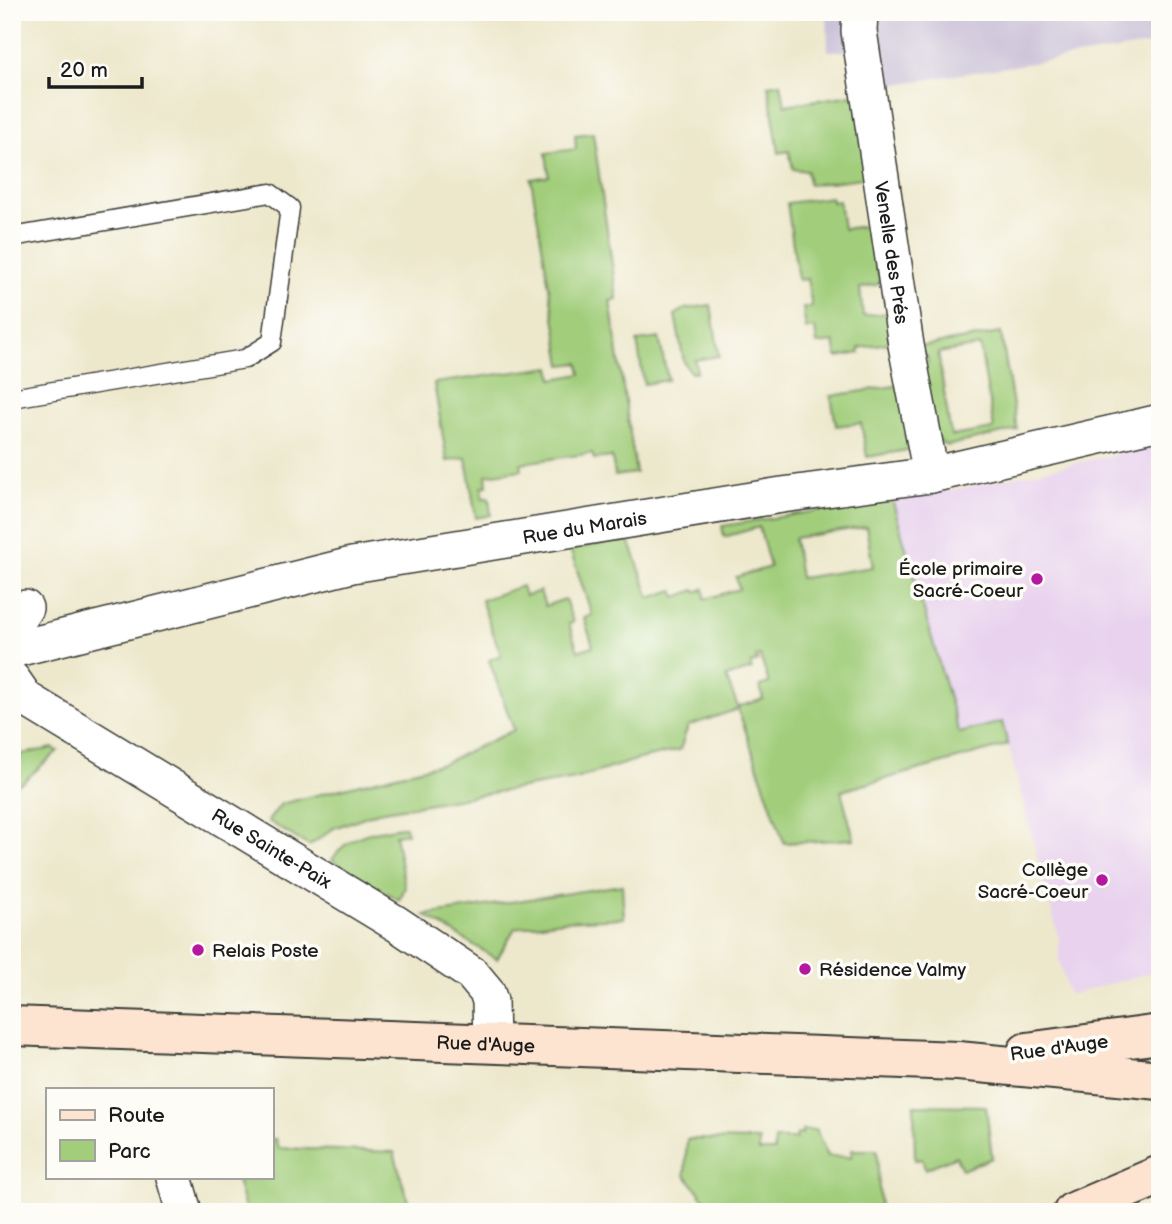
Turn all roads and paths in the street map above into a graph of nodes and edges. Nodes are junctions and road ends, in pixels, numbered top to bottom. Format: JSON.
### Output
{"nodes":[{"id":1,"x":860,"y":21,"type":"edge"},
{"id":2,"x":12,"y":237,"type":"edge"},
{"id":3,"x":12,"y":398,"type":"edge"},
{"id":4,"x":1160,"y":422,"type":"edge"},
{"id":5,"x":932,"y":475,"type":"junction"},
{"id":6,"x":12,"y":650,"type":"edge"},
{"id":7,"x":12,"y":679,"type":"edge"},
{"id":8,"x":12,"y":1026,"type":"edge"},
{"id":9,"x":1160,"y":1034,"type":"edge"},
{"id":10,"x":491,"y":1044,"type":"junction"},
{"id":11,"x":958,"y":1061,"type":"junction"},
{"id":12,"x":1160,"y":1080,"type":"edge"},
{"id":13,"x":1160,"y":1175,"type":"edge"},
{"id":14,"x":174,"y":1178,"type":"edge"},
{"id":15,"x":184,"y":1212,"type":"edge"},
{"id":16,"x":1073,"y":1212,"type":"edge"}],
"edges":[{"from":1,"to":5,"type":"street","name":"Venelle des Prés"},
{"from":2,"to":3,"type":"lane"},
{"from":4,"to":5,"type":"street","name":"Rue du Marais"},
{"from":5,"to":6,"type":"street","name":"Rue du Marais"},
{"from":7,"to":10,"type":"street","name":"Rue Sainte-Paix"},
{"from":8,"to":10,"type":"main road","name":"Rue d'Auge"},
{"from":9,"to":11,"type":"main road","name":"Rue d'Auge"},
{"from":10,"to":11,"type":"main road","name":"Rue d'Auge"},
{"from":11,"to":12,"type":"main road","name":"Rue d'Auge"},
{"from":13,"to":16,"type":"main road"},
{"from":14,"to":15,"type":"street"}]}
